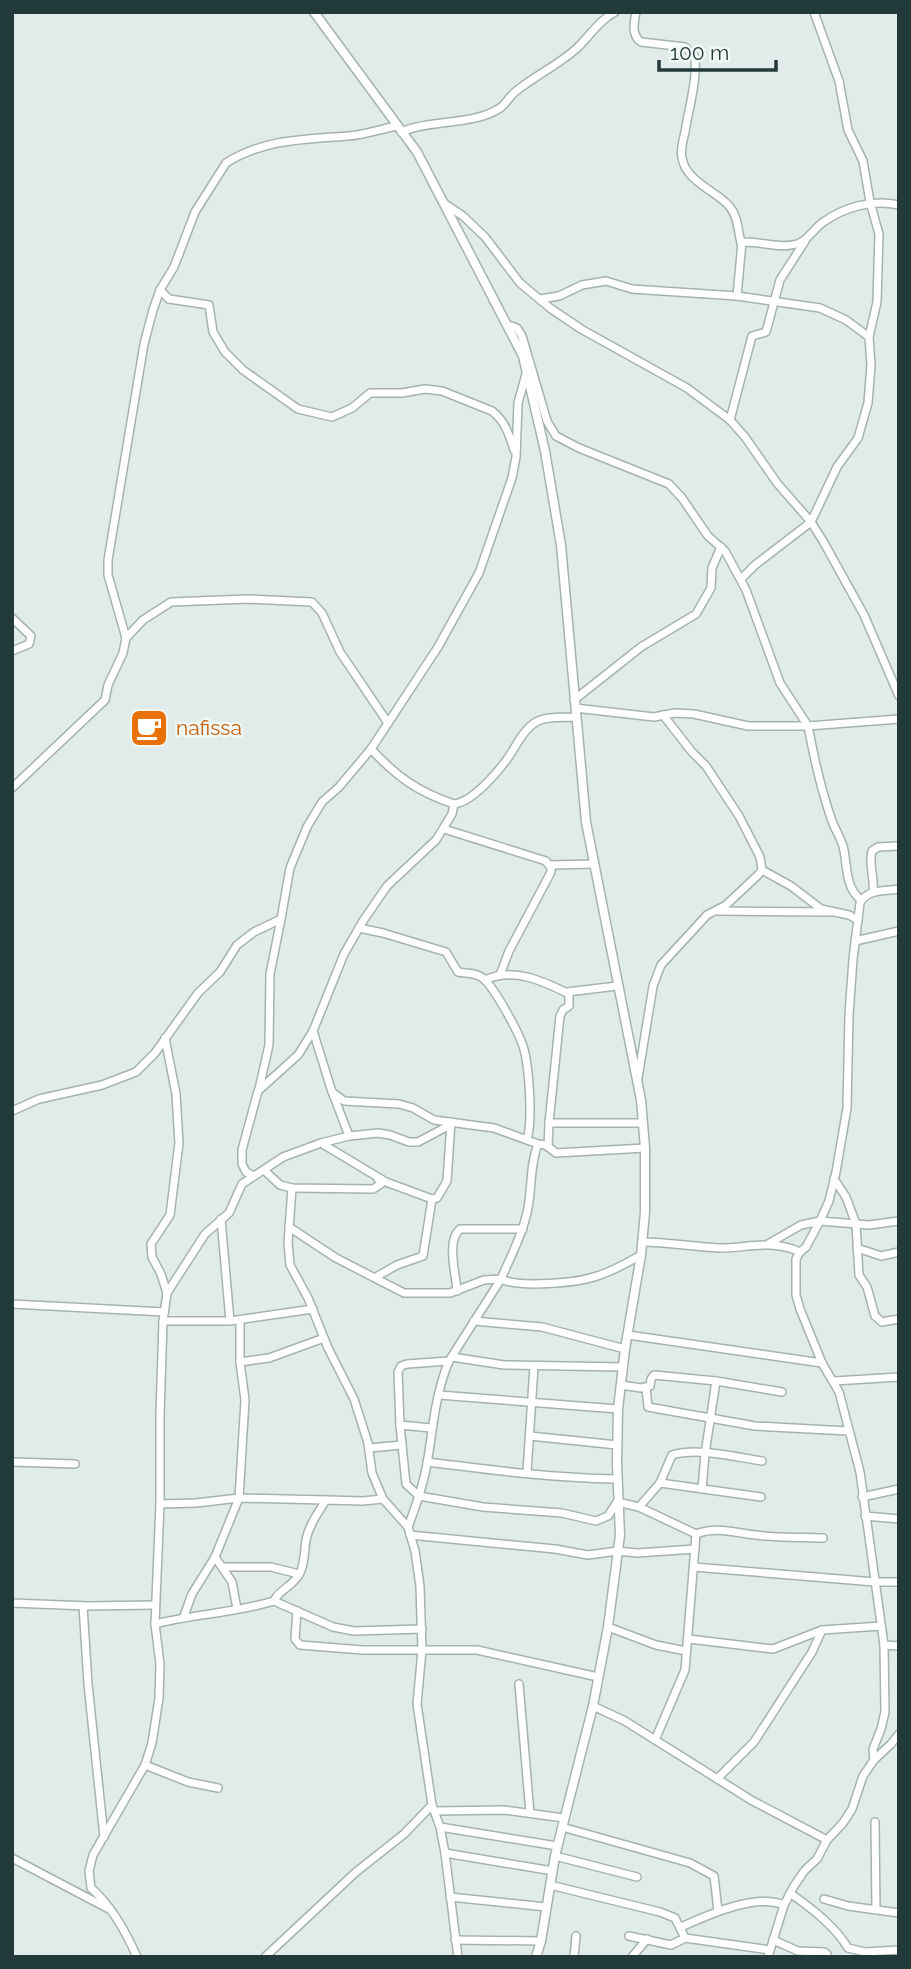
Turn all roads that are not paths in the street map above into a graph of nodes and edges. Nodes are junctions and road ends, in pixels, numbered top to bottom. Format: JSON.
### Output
{"nodes":[{"id":1,"x":314,"y":12,"type":"edge"},
{"id":2,"x":615,"y":12,"type":"edge"},
{"id":3,"x":636,"y":12,"type":"edge"},
{"id":4,"x":814,"y":12,"type":"edge"},
{"id":5,"x":399,"y":129,"type":"junction"},
{"id":6,"x":870,"y":202,"type":"junction"},
{"id":7,"x":445,"y":204,"type":"junction"},
{"id":8,"x":899,"y":205,"type":"edge"},
{"id":9,"x":806,"y":238,"type":"junction"},
{"id":10,"x":741,"y":243,"type":"junction"},
{"id":11,"x":160,"y":290,"type":"junction"},
{"id":12,"x":737,"y":296,"type":"junction"},
{"id":13,"x":540,"y":299,"type":"junction"},
{"id":14,"x":774,"y":301,"type":"junction"},
{"id":15,"x":509,"y":325,"type":"junction"},
{"id":16,"x":869,"y":338,"type":"junction"},
{"id":17,"x":526,"y":374,"type":"junction"},
{"id":18,"x":730,"y":420,"type":"junction"},
{"id":19,"x":516,"y":457,"type":"junction"},
{"id":20,"x":811,"y":522,"type":"junction"},
{"id":21,"x":721,"y":547,"type":"junction"},
{"id":22,"x":741,"y":579,"type":"junction"},
{"id":23,"x":12,"y":618,"type":"edge"},
{"id":24,"x":126,"y":638,"type":"junction"},
{"id":25,"x":12,"y":652,"type":"edge"},
{"id":26,"x":899,"y":696,"type":"edge"},
{"id":27,"x":575,"y":708,"type":"junction"},
{"id":28,"x":663,"y":715,"type":"junction"},
{"id":29,"x":899,"y":719,"type":"edge"},
{"id":30,"x":388,"y":723,"type":"junction"},
{"id":31,"x":808,"y":726,"type":"junction"},
{"id":32,"x":371,"y":749,"type":"junction"},
{"id":33,"x":12,"y":788,"type":"edge"},
{"id":34,"x":454,"y":804,"type":"junction"},
{"id":35,"x":444,"y":829,"type":"junction"},
{"id":36,"x":899,"y":846,"type":"edge"},
{"id":37,"x":594,"y":864,"type":"junction"},
{"id":38,"x":550,"y":865,"type":"junction"},
{"id":39,"x":762,"y":870,"type":"junction"},
{"id":40,"x":899,"y":889,"type":"edge"},
{"id":41,"x":873,"y":892,"type":"junction"},
{"id":42,"x":861,"y":900,"type":"junction"},
{"id":43,"x":713,"y":911,"type":"junction"},
{"id":44,"x":832,"y":912,"type":"junction"},
{"id":45,"x":282,"y":919,"type":"junction"},
{"id":46,"x":858,"y":920,"type":"junction"},
{"id":47,"x":359,"y":928,"type":"junction"},
{"id":48,"x":899,"y":931,"type":"edge"},
{"id":49,"x":855,"y":941,"type":"junction"},
{"id":50,"x":500,"y":975,"type":"junction"},
{"id":51,"x":485,"y":980,"type":"junction"},
{"id":52,"x":617,"y":986,"type":"junction"},
{"id":53,"x":567,"y":992,"type":"junction"},
{"id":54,"x":313,"y":1031,"type":"junction"},
{"id":55,"x":165,"y":1038,"type":"junction"},
{"id":56,"x":637,"y":1083,"type":"junction"},
{"id":57,"x":258,"y":1091,"type":"junction"},
{"id":58,"x":332,"y":1091,"type":"junction"},
{"id":59,"x":12,"y":1111,"type":"edge"},
{"id":60,"x":549,"y":1122,"type":"junction"},
{"id":61,"x":643,"y":1122,"type":"junction"},
{"id":62,"x":450,"y":1123,"type":"junction"},
{"id":63,"x":349,"y":1136,"type":"junction"},
{"id":64,"x":527,"y":1139,"type":"junction"},
{"id":65,"x":321,"y":1143,"type":"junction"},
{"id":66,"x":538,"y":1144,"type":"junction"},
{"id":67,"x":548,"y":1147,"type":"junction"},
{"id":68,"x":645,"y":1148,"type":"junction"},
{"id":69,"x":264,"y":1170,"type":"junction"},
{"id":70,"x":254,"y":1176,"type":"junction"},
{"id":71,"x":377,"y":1177,"type":"junction"},
{"id":72,"x":834,"y":1180,"type":"junction"},
{"id":73,"x":292,"y":1188,"type":"junction"},
{"id":74,"x":432,"y":1199,"type":"junction"},
{"id":75,"x":221,"y":1219,"type":"junction"},
{"id":76,"x":820,"y":1221,"type":"junction"},
{"id":77,"x":899,"y":1221,"type":"edge"},
{"id":78,"x":856,"y":1224,"type":"junction"},
{"id":79,"x":289,"y":1227,"type":"junction"},
{"id":80,"x":523,"y":1229,"type":"junction"},
{"id":81,"x":642,"y":1242,"type":"junction"},
{"id":82,"x":768,"y":1244,"type":"junction"},
{"id":83,"x":857,"y":1248,"type":"junction"},
{"id":84,"x":800,"y":1252,"type":"junction"},
{"id":85,"x":899,"y":1252,"type":"edge"},
{"id":86,"x":641,"y":1255,"type":"junction"},
{"id":87,"x":376,"y":1278,"type":"junction"},
{"id":88,"x":501,"y":1279,"type":"junction"},
{"id":89,"x":457,"y":1291,"type":"junction"},
{"id":90,"x":167,"y":1293,"type":"junction"},
{"id":91,"x":12,"y":1304,"type":"edge"},
{"id":92,"x":313,"y":1309,"type":"junction"},
{"id":93,"x":164,"y":1312,"type":"junction"},
{"id":94,"x":240,"y":1320,"type":"junction"},
{"id":95,"x":899,"y":1320,"type":"edge"},
{"id":96,"x":163,"y":1321,"type":"junction"},
{"id":97,"x":230,"y":1321,"type":"junction"},
{"id":98,"x":474,"y":1321,"type":"junction"},
{"id":99,"x":628,"y":1335,"type":"junction"},
{"id":100,"x":324,"y":1338,"type":"junction"},
{"id":101,"x":625,"y":1349,"type":"junction"},
{"id":102,"x":450,"y":1359,"type":"junction"},
{"id":103,"x":240,"y":1362,"type":"junction"},
{"id":104,"x":822,"y":1363,"type":"junction"},
{"id":105,"x":534,"y":1366,"type":"junction"},
{"id":106,"x":623,"y":1367,"type":"junction"},
{"id":107,"x":899,"y":1377,"type":"edge"},
{"id":108,"x":716,"y":1381,"type":"junction"},
{"id":109,"x":834,"y":1381,"type":"junction"},
{"id":110,"x":621,"y":1385,"type":"junction"},
{"id":111,"x":646,"y":1388,"type":"junction"},
{"id":112,"x":782,"y":1392,"type":"dead end"},
{"id":113,"x":439,"y":1395,"type":"junction"},
{"id":114,"x":532,"y":1401,"type":"junction"},
{"id":115,"x":618,"y":1409,"type":"junction"},
{"id":116,"x":710,"y":1418,"type":"junction"},
{"id":117,"x":400,"y":1425,"type":"junction"},
{"id":118,"x":431,"y":1427,"type":"junction"},
{"id":119,"x":848,"y":1431,"type":"junction"},
{"id":120,"x":530,"y":1436,"type":"junction"},
{"id":121,"x":402,"y":1445,"type":"junction"},
{"id":122,"x":617,"y":1445,"type":"junction"},
{"id":123,"x":369,"y":1448,"type":"junction"},
{"id":124,"x":705,"y":1454,"type":"junction"},
{"id":125,"x":762,"y":1461,"type":"dead end"},
{"id":126,"x":12,"y":1462,"type":"edge"},
{"id":127,"x":427,"y":1462,"type":"junction"},
{"id":128,"x":75,"y":1464,"type":"dead end"},
{"id":129,"x":527,"y":1472,"type":"junction"},
{"id":130,"x":617,"y":1479,"type":"junction"},
{"id":131,"x":660,"y":1483,"type":"junction"},
{"id":132,"x":702,"y":1489,"type":"junction"},
{"id":133,"x":899,"y":1489,"type":"edge"},
{"id":134,"x":419,"y":1496,"type":"junction"},
{"id":135,"x":761,"y":1497,"type":"dead end"},
{"id":136,"x":862,"y":1497,"type":"junction"},
{"id":137,"x":239,"y":1498,"type":"junction"},
{"id":138,"x":383,"y":1499,"type":"junction"},
{"id":139,"x":326,"y":1500,"type":"junction"},
{"id":140,"x":617,"y":1502,"type":"junction"},
{"id":141,"x":160,"y":1504,"type":"junction"},
{"id":142,"x":639,"y":1507,"type":"junction"},
{"id":143,"x":865,"y":1516,"type":"junction"},
{"id":144,"x":899,"y":1519,"type":"edge"},
{"id":145,"x":409,"y":1531,"type":"junction"},
{"id":146,"x":696,"y":1534,"type":"junction"},
{"id":147,"x":823,"y":1538,"type":"dead end"},
{"id":148,"x":695,"y":1549,"type":"junction"},
{"id":149,"x":617,"y":1551,"type":"junction"},
{"id":150,"x":215,"y":1557,"type":"junction"},
{"id":151,"x":223,"y":1567,"type":"junction"},
{"id":152,"x":694,"y":1567,"type":"junction"},
{"id":153,"x":299,"y":1574,"type":"junction"},
{"id":154,"x":875,"y":1582,"type":"junction"},
{"id":155,"x":899,"y":1582,"type":"edge"},
{"id":156,"x":274,"y":1601,"type":"junction"},
{"id":157,"x":12,"y":1603,"type":"edge"},
{"id":158,"x":155,"y":1605,"type":"junction"},
{"id":159,"x":83,"y":1606,"type":"junction"},
{"id":160,"x":237,"y":1609,"type":"junction"},
{"id":161,"x":297,"y":1611,"type":"junction"},
{"id":162,"x":184,"y":1616,"type":"junction"},
{"id":163,"x":155,"y":1624,"type":"junction"},
{"id":164,"x":881,"y":1626,"type":"junction"},
{"id":165,"x":608,"y":1627,"type":"junction"},
{"id":166,"x":422,"y":1629,"type":"junction"},
{"id":167,"x":822,"y":1630,"type":"junction"},
{"id":168,"x":689,"y":1639,"type":"junction"},
{"id":169,"x":884,"y":1645,"type":"junction"},
{"id":170,"x":899,"y":1646,"type":"edge"},
{"id":171,"x":422,"y":1650,"type":"junction"},
{"id":172,"x":686,"y":1651,"type":"junction"},
{"id":173,"x":598,"y":1677,"type":"junction"},
{"id":174,"x":519,"y":1684,"type":"dead end"},
{"id":175,"x":593,"y":1706,"type":"junction"},
{"id":176,"x":899,"y":1734,"type":"edge"},
{"id":177,"x":655,"y":1740,"type":"junction"},
{"id":178,"x":895,"y":1745,"type":"edge"},
{"id":179,"x":874,"y":1760,"type":"junction"},
{"id":180,"x":145,"y":1765,"type":"junction"},
{"id":181,"x":717,"y":1779,"type":"junction"},
{"id":182,"x":218,"y":1788,"type":"dead end"},
{"id":183,"x":433,"y":1808,"type":"junction"},
{"id":184,"x":530,"y":1813,"type":"junction"},
{"id":185,"x":564,"y":1818,"type":"junction"},
{"id":186,"x":876,"y":1822,"type":"dead end"},
{"id":187,"x":440,"y":1827,"type":"junction"},
{"id":188,"x":562,"y":1827,"type":"junction"},
{"id":189,"x":104,"y":1837,"type":"junction"},
{"id":190,"x":827,"y":1840,"type":"junction"},
{"id":191,"x":557,"y":1846,"type":"junction"},
{"id":192,"x":445,"y":1853,"type":"junction"},
{"id":193,"x":555,"y":1856,"type":"junction"},
{"id":194,"x":12,"y":1858,"type":"edge"},
{"id":195,"x":553,"y":1871,"type":"junction"},
{"id":196,"x":637,"y":1877,"type":"dead end"},
{"id":197,"x":550,"y":1885,"type":"junction"},
{"id":198,"x":790,"y":1893,"type":"junction"},
{"id":199,"x":450,"y":1897,"type":"junction"},
{"id":200,"x":824,"y":1899,"type":"dead end"},
{"id":201,"x":783,"y":1906,"type":"junction"},
{"id":202,"x":546,"y":1907,"type":"junction"},
{"id":203,"x":111,"y":1910,"type":"junction"},
{"id":204,"x":719,"y":1910,"type":"junction"},
{"id":205,"x":876,"y":1910,"type":"junction"},
{"id":206,"x":899,"y":1913,"type":"edge"},
{"id":207,"x":681,"y":1927,"type":"junction"},
{"id":208,"x":576,"y":1936,"type":"dead end"},
{"id":209,"x":629,"y":1936,"type":"dead end"},
{"id":210,"x":685,"y":1938,"type":"junction"},
{"id":211,"x":647,"y":1939,"type":"junction"},
{"id":212,"x":455,"y":1940,"type":"junction"},
{"id":213,"x":773,"y":1940,"type":"junction"},
{"id":214,"x":541,"y":1941,"type":"junction"},
{"id":215,"x":899,"y":1950,"type":"edge"},
{"id":216,"x":769,"y":1953,"type":"edge"},
{"id":217,"x":137,"y":1957,"type":"edge"},
{"id":218,"x":265,"y":1957,"type":"edge"},
{"id":219,"x":458,"y":1957,"type":"edge"},
{"id":220,"x":536,"y":1957,"type":"edge"},
{"id":221,"x":574,"y":1957,"type":"edge"},
{"id":222,"x":632,"y":1957,"type":"edge"},
{"id":223,"x":827,"y":1957,"type":"edge"}],
"edges":[{"from":1,"to":5,"type":"street"},
{"from":2,"to":5,"type":"street"},
{"from":3,"to":10,"type":"street"},
{"from":4,"to":6,"type":"street"},
{"from":5,"to":7,"type":"street"},
{"from":5,"to":11,"type":"street"},
{"from":6,"to":8,"type":"street"},
{"from":6,"to":9,"type":"street"},
{"from":6,"to":16,"type":"street"},
{"from":7,"to":13,"type":"street"},
{"from":7,"to":15,"type":"street"},
{"from":9,"to":10,"type":"street"},
{"from":9,"to":14,"type":"street"},
{"from":10,"to":12,"type":"street"},
{"from":11,"to":19,"type":"street"},
{"from":11,"to":24,"type":"street"},
{"from":12,"to":13,"type":"street"},
{"from":12,"to":14,"type":"street"},
{"from":13,"to":18,"type":"street"},
{"from":14,"to":16,"type":"street"},
{"from":14,"to":18,"type":"street"},
{"from":15,"to":17,"type":"street"},
{"from":15,"to":21,"type":"street"},
{"from":16,"to":20,"type":"street"},
{"from":17,"to":19,"type":"street"},
{"from":17,"to":27,"type":"street"},
{"from":18,"to":20,"type":"street"},
{"from":19,"to":30,"type":"street"},
{"from":20,"to":22,"type":"street"},
{"from":20,"to":26,"type":"street"},
{"from":21,"to":22,"type":"street"},
{"from":21,"to":27,"type":"street"},
{"from":22,"to":31,"type":"street"},
{"from":23,"to":25,"type":"street"},
{"from":24,"to":30,"type":"street"},
{"from":24,"to":33,"type":"street"},
{"from":27,"to":28,"type":"street"},
{"from":27,"to":34,"type":"street"},
{"from":27,"to":37,"type":"street"},
{"from":28,"to":31,"type":"street"},
{"from":28,"to":39,"type":"street"},
{"from":29,"to":31,"type":"street"},
{"from":30,"to":32,"type":"street"},
{"from":31,"to":42,"type":"street"},
{"from":32,"to":34,"type":"street"},
{"from":32,"to":45,"type":"street"},
{"from":34,"to":35,"type":"street"},
{"from":35,"to":38,"type":"street"},
{"from":35,"to":47,"type":"street"},
{"from":36,"to":41,"type":"street"},
{"from":37,"to":38,"type":"street"},
{"from":37,"to":52,"type":"street"},
{"from":38,"to":50,"type":"street"},
{"from":39,"to":43,"type":"street"},
{"from":39,"to":44,"type":"street"},
{"from":40,"to":41,"type":"street"},
{"from":41,"to":42,"type":"street"},
{"from":42,"to":46,"type":"street"},
{"from":43,"to":44,"type":"street"},
{"from":43,"to":56,"type":"street"},
{"from":44,"to":46,"type":"street"},
{"from":45,"to":55,"type":"street"},
{"from":45,"to":57,"type":"street"},
{"from":46,"to":49,"type":"street"},
{"from":47,"to":51,"type":"street"},
{"from":47,"to":54,"type":"street"},
{"from":48,"to":49,"type":"street"},
{"from":49,"to":72,"type":"street"},
{"from":50,"to":51,"type":"street"},
{"from":50,"to":53,"type":"street"},
{"from":51,"to":64,"type":"street"},
{"from":52,"to":53,"type":"street"},
{"from":52,"to":56,"type":"street"},
{"from":53,"to":60,"type":"street"},
{"from":54,"to":57,"type":"street"},
{"from":54,"to":58,"type":"street"},
{"from":55,"to":59,"type":"street"},
{"from":55,"to":90,"type":"street"},
{"from":56,"to":61,"type":"street"},
{"from":57,"to":70,"type":"street"},
{"from":58,"to":62,"type":"street"},
{"from":58,"to":63,"type":"street"},
{"from":60,"to":61,"type":"street"},
{"from":60,"to":67,"type":"street"},
{"from":61,"to":68,"type":"street"},
{"from":62,"to":63,"type":"street"},
{"from":62,"to":64,"type":"street"},
{"from":62,"to":74,"type":"street"},
{"from":63,"to":65,"type":"street"},
{"from":64,"to":66,"type":"street"},
{"from":65,"to":69,"type":"street"},
{"from":65,"to":71,"type":"street"},
{"from":66,"to":67,"type":"street"},
{"from":66,"to":80,"type":"street"},
{"from":67,"to":68,"type":"street"},
{"from":68,"to":81,"type":"street"},
{"from":69,"to":70,"type":"street"},
{"from":69,"to":73,"type":"street"},
{"from":70,"to":75,"type":"street"},
{"from":71,"to":73,"type":"street"},
{"from":71,"to":74,"type":"street"},
{"from":72,"to":76,"type":"street"},
{"from":72,"to":78,"type":"street"},
{"from":73,"to":79,"type":"street"},
{"from":74,"to":87,"type":"street"},
{"from":75,"to":90,"type":"street"},
{"from":75,"to":97,"type":"street"},
{"from":76,"to":78,"type":"street"},
{"from":76,"to":82,"type":"street"},
{"from":76,"to":84,"type":"street"},
{"from":77,"to":78,"type":"street"},
{"from":78,"to":83,"type":"street"},
{"from":79,"to":87,"type":"street"},
{"from":79,"to":92,"type":"street"},
{"from":80,"to":88,"type":"street"},
{"from":80,"to":89,"type":"street"},
{"from":81,"to":82,"type":"street"},
{"from":81,"to":86,"type":"street"},
{"from":82,"to":84,"type":"street"},
{"from":83,"to":85,"type":"street"},
{"from":83,"to":95,"type":"street"},
{"from":84,"to":104,"type":"street"},
{"from":86,"to":88,"type":"street"},
{"from":86,"to":99,"type":"street"},
{"from":87,"to":89,"type":"street"},
{"from":88,"to":89,"type":"street"},
{"from":88,"to":98,"type":"street"},
{"from":90,"to":93,"type":"street"},
{"from":91,"to":93,"type":"street"},
{"from":92,"to":94,"type":"street"},
{"from":92,"to":100,"type":"street"},
{"from":93,"to":96,"type":"street"},
{"from":94,"to":97,"type":"street"},
{"from":94,"to":103,"type":"street"},
{"from":96,"to":97,"type":"street"},
{"from":96,"to":141,"type":"street"},
{"from":98,"to":101,"type":"street"},
{"from":98,"to":102,"type":"street"},
{"from":99,"to":101,"type":"street"},
{"from":99,"to":104,"type":"street"},
{"from":100,"to":103,"type":"street"},
{"from":100,"to":123,"type":"street"},
{"from":101,"to":106,"type":"street"},
{"from":102,"to":105,"type":"street"},
{"from":102,"to":113,"type":"street"},
{"from":102,"to":117,"type":"street"},
{"from":103,"to":137,"type":"street"},
{"from":104,"to":109,"type":"street"},
{"from":105,"to":106,"type":"street"},
{"from":105,"to":114,"type":"street"},
{"from":106,"to":110,"type":"street"},
{"from":107,"to":109,"type":"street"},
{"from":108,"to":111,"type":"street"},
{"from":108,"to":112,"type":"street"},
{"from":108,"to":116,"type":"street"},
{"from":109,"to":119,"type":"street"},
{"from":110,"to":111,"type":"street"},
{"from":110,"to":115,"type":"street"},
{"from":111,"to":116,"type":"street"},
{"from":113,"to":114,"type":"street"},
{"from":113,"to":118,"type":"street"},
{"from":114,"to":115,"type":"street"},
{"from":114,"to":120,"type":"street"},
{"from":115,"to":122,"type":"street"},
{"from":116,"to":119,"type":"street"},
{"from":116,"to":124,"type":"street"},
{"from":117,"to":118,"type":"street"},
{"from":117,"to":121,"type":"street"},
{"from":118,"to":127,"type":"street"},
{"from":119,"to":136,"type":"street"},
{"from":120,"to":122,"type":"street"},
{"from":120,"to":129,"type":"street"},
{"from":121,"to":123,"type":"street"},
{"from":121,"to":134,"type":"street"},
{"from":122,"to":130,"type":"street"},
{"from":123,"to":138,"type":"street"},
{"from":124,"to":125,"type":"street"},
{"from":124,"to":131,"type":"street"},
{"from":124,"to":132,"type":"street"},
{"from":126,"to":128,"type":"street"},
{"from":127,"to":129,"type":"street"},
{"from":127,"to":134,"type":"street"},
{"from":129,"to":130,"type":"street"},
{"from":130,"to":140,"type":"street"},
{"from":131,"to":132,"type":"street"},
{"from":131,"to":142,"type":"street"},
{"from":132,"to":135,"type":"street"},
{"from":133,"to":136,"type":"street"},
{"from":134,"to":140,"type":"street"},
{"from":134,"to":145,"type":"street"},
{"from":136,"to":143,"type":"street"},
{"from":137,"to":139,"type":"street"},
{"from":137,"to":141,"type":"street"},
{"from":137,"to":150,"type":"street"},
{"from":138,"to":139,"type":"street"},
{"from":138,"to":145,"type":"street"},
{"from":139,"to":153,"type":"street"},
{"from":140,"to":142,"type":"street"},
{"from":140,"to":149,"type":"street"},
{"from":141,"to":158,"type":"street"},
{"from":142,"to":146,"type":"street"},
{"from":143,"to":144,"type":"street"},
{"from":143,"to":154,"type":"street"},
{"from":145,"to":149,"type":"street"},
{"from":145,"to":166,"type":"street"},
{"from":146,"to":147,"type":"street"},
{"from":146,"to":148,"type":"street"},
{"from":148,"to":149,"type":"street"},
{"from":148,"to":152,"type":"street"},
{"from":149,"to":165,"type":"street"},
{"from":150,"to":151,"type":"street"},
{"from":150,"to":162,"type":"street"},
{"from":151,"to":153,"type":"street"},
{"from":151,"to":160,"type":"street"},
{"from":152,"to":154,"type":"street"},
{"from":152,"to":168,"type":"street"},
{"from":153,"to":156,"type":"street"},
{"from":154,"to":155,"type":"street"},
{"from":154,"to":164,"type":"street"},
{"from":156,"to":160,"type":"street"},
{"from":156,"to":161,"type":"street"},
{"from":157,"to":159,"type":"street"},
{"from":158,"to":159,"type":"street"},
{"from":158,"to":163,"type":"street"},
{"from":159,"to":189,"type":"street"},
{"from":160,"to":162,"type":"street"},
{"from":161,"to":166,"type":"street"},
{"from":161,"to":171,"type":"street"},
{"from":162,"to":163,"type":"street"},
{"from":163,"to":180,"type":"street"},
{"from":164,"to":167,"type":"street"},
{"from":164,"to":169,"type":"street"},
{"from":165,"to":172,"type":"street"},
{"from":165,"to":173,"type":"street"},
{"from":166,"to":171,"type":"street"},
{"from":167,"to":168,"type":"street"},
{"from":167,"to":181,"type":"street"},
{"from":168,"to":172,"type":"street"},
{"from":169,"to":170,"type":"street"},
{"from":169,"to":179,"type":"street"},
{"from":171,"to":173,"type":"street"},
{"from":171,"to":183,"type":"street"},
{"from":172,"to":177,"type":"street"},
{"from":173,"to":175,"type":"street"},
{"from":174,"to":184,"type":"street"},
{"from":175,"to":177,"type":"street"},
{"from":175,"to":185,"type":"street"},
{"from":176,"to":178,"type":"street"},
{"from":177,"to":181,"type":"street"},
{"from":178,"to":179,"type":"street"},
{"from":179,"to":190,"type":"street"},
{"from":180,"to":182,"type":"street"},
{"from":180,"to":189,"type":"street"},
{"from":181,"to":190,"type":"street"},
{"from":183,"to":184,"type":"street"},
{"from":183,"to":187,"type":"street"},
{"from":183,"to":218,"type":"street"},
{"from":184,"to":185,"type":"street"},
{"from":185,"to":188,"type":"street"},
{"from":186,"to":205,"type":"street"},
{"from":187,"to":191,"type":"street"},
{"from":187,"to":192,"type":"street"},
{"from":188,"to":191,"type":"street"},
{"from":188,"to":204,"type":"street"},
{"from":189,"to":203,"type":"street"},
{"from":190,"to":198,"type":"street"},
{"from":191,"to":193,"type":"street"},
{"from":192,"to":195,"type":"street"},
{"from":192,"to":199,"type":"street"},
{"from":193,"to":195,"type":"street"},
{"from":193,"to":196,"type":"street"},
{"from":194,"to":203,"type":"street"},
{"from":195,"to":197,"type":"street"},
{"from":197,"to":202,"type":"street"},
{"from":197,"to":207,"type":"street"},
{"from":198,"to":201,"type":"street"},
{"from":198,"to":215,"type":"street"},
{"from":199,"to":202,"type":"street"},
{"from":199,"to":212,"type":"street"},
{"from":200,"to":205,"type":"street"},
{"from":201,"to":204,"type":"street"},
{"from":201,"to":213,"type":"street"},
{"from":202,"to":214,"type":"street"},
{"from":203,"to":217,"type":"street"},
{"from":204,"to":207,"type":"street"},
{"from":205,"to":206,"type":"street"},
{"from":207,"to":210,"type":"street"},
{"from":208,"to":221,"type":"street"},
{"from":209,"to":211,"type":"street"},
{"from":210,"to":211,"type":"street"},
{"from":210,"to":216,"type":"street"},
{"from":211,"to":222,"type":"street"},
{"from":212,"to":214,"type":"street"},
{"from":212,"to":219,"type":"street"},
{"from":213,"to":216,"type":"street"},
{"from":213,"to":223,"type":"street"},
{"from":214,"to":220,"type":"street"}]}
